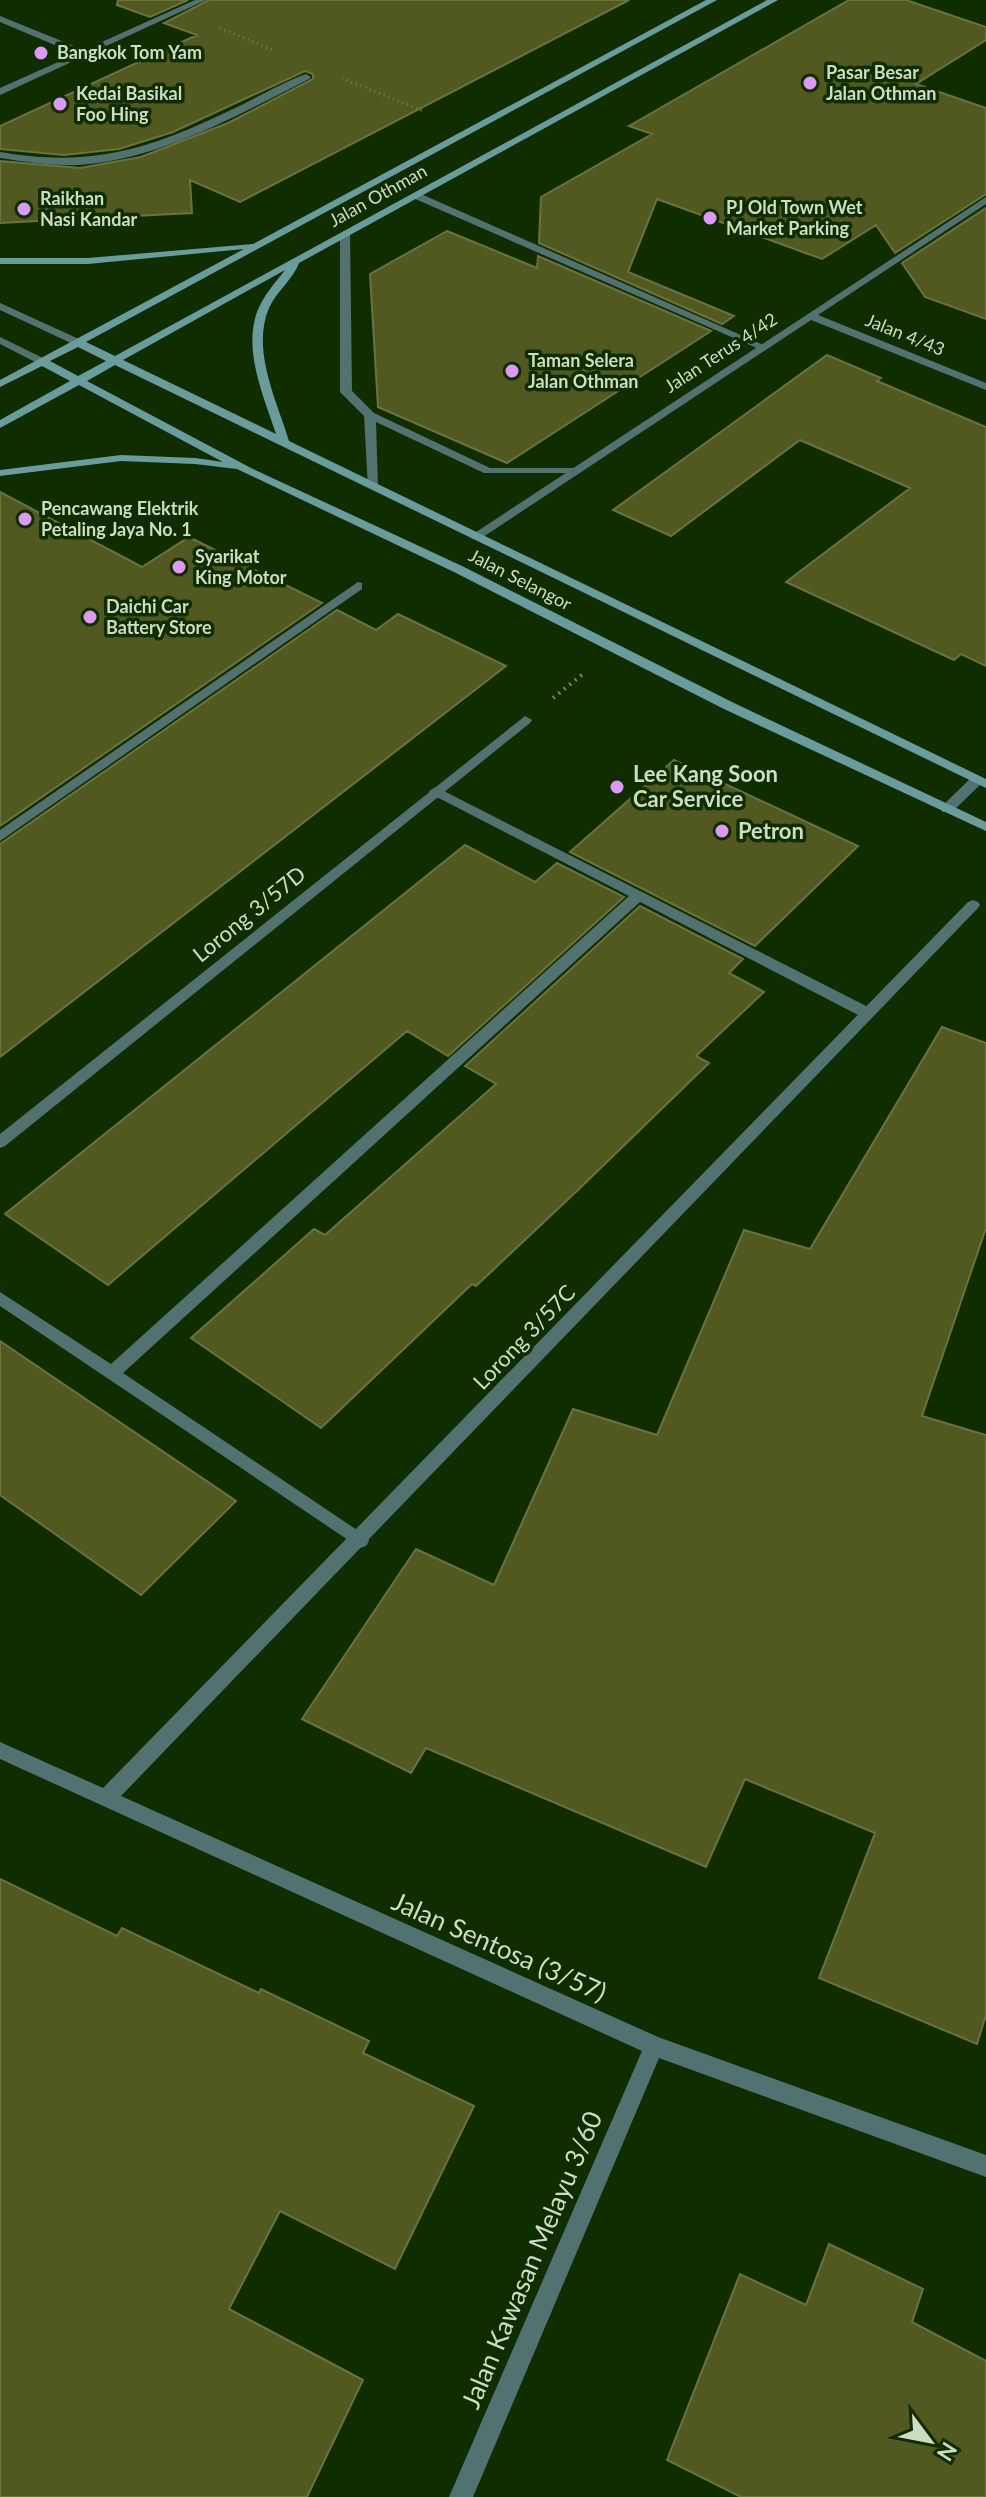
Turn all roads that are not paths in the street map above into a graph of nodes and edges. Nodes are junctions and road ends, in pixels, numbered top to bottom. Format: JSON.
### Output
{"nodes":[{"id":1,"x":202,"y":0,"type":"edge"},
{"id":2,"x":713,"y":0,"type":"edge"},
{"id":3,"x":774,"y":0,"type":"edge"},
{"id":4,"x":0,"y":19,"type":"edge"},
{"id":5,"x":85,"y":54,"type":"junction"},
{"id":6,"x":306,"y":77,"type":"dead end"},
{"id":7,"x":0,"y":92,"type":"edge"},
{"id":8,"x":0,"y":155,"type":"edge"},
{"id":9,"x":417,"y":196,"type":"junction"},
{"id":10,"x":986,"y":200,"type":"edge"},
{"id":11,"x":345,"y":234,"type":"junction"},
{"id":12,"x":259,"y":243,"type":"junction"},
{"id":13,"x":299,"y":260,"type":"junction"},
{"id":14,"x":0,"y":261,"type":"edge"},
{"id":15,"x":0,"y":306,"type":"edge"},
{"id":16,"x":810,"y":316,"type":"junction"},
{"id":17,"x":0,"y":340,"type":"edge"},
{"id":18,"x":77,"y":342,"type":"junction"},
{"id":19,"x":763,"y":347,"type":"junction"},
{"id":20,"x":114,"y":360,"type":"junction"},
{"id":21,"x":41,"y":361,"type":"junction"},
{"id":22,"x":78,"y":381,"type":"junction"},
{"id":23,"x":0,"y":384,"type":"edge"},
{"id":24,"x":986,"y":387,"type":"edge"},
{"id":25,"x":370,"y":415,"type":"junction"},
{"id":26,"x":0,"y":425,"type":"edge"},
{"id":27,"x":284,"y":443,"type":"junction"},
{"id":28,"x":247,"y":470,"type":"junction"},
{"id":29,"x":574,"y":471,"type":"junction"},
{"id":30,"x":0,"y":473,"type":"edge"},
{"id":31,"x":372,"y":486,"type":"junction"},
{"id":32,"x":476,"y":536,"type":"junction"},
{"id":33,"x":358,"y":586,"type":"dead end"},
{"id":34,"x":525,"y":720,"type":"road end"},
{"id":35,"x":981,"y":782,"type":"edge"},
{"id":36,"x":436,"y":791,"type":"junction"},
{"id":37,"x":947,"y":809,"type":"junction"},
{"id":38,"x":986,"y":827,"type":"edge"},
{"id":39,"x":0,"y":837,"type":"edge"},
{"id":40,"x":639,"y":895,"type":"junction"},
{"id":41,"x":973,"y":905,"type":"dead end"},
{"id":42,"x":867,"y":1013,"type":"junction"},
{"id":43,"x":0,"y":1142,"type":"edge"},
{"id":44,"x":0,"y":1298,"type":"edge"},
{"id":45,"x":112,"y":1373,"type":"junction"},
{"id":46,"x":360,"y":1541,"type":"junction"},
{"id":47,"x":0,"y":1750,"type":"edge"},
{"id":48,"x":106,"y":1798,"type":"junction"},
{"id":49,"x":654,"y":2046,"type":"junction"},
{"id":50,"x":986,"y":2166,"type":"edge"},
{"id":51,"x":461,"y":2497,"type":"edge"}],
"edges":[{"from":1,"to":5,"type":"street"},
{"from":2,"to":12,"type":"main road","name":"Jalan Othman"},
{"from":3,"to":9,"type":"main road","name":"Jalan Othman"},
{"from":4,"to":5,"type":"street"},
{"from":5,"to":7,"type":"street"},
{"from":6,"to":8,"type":"street"},
{"from":9,"to":11,"type":"main road","name":"Jalan Othman"},
{"from":9,"to":19,"type":"street"},
{"from":10,"to":16,"type":"street","name":"Jalan Terus 4/42"},
{"from":11,"to":13,"type":"main road","name":"Jalan Othman"},
{"from":11,"to":25,"type":"street"},
{"from":12,"to":14,"type":"main road"},
{"from":12,"to":18,"type":"main road","name":"Jalan Othman"},
{"from":13,"to":20,"type":"main road","name":"Jalan Othman"},
{"from":13,"to":27,"type":"main road"},
{"from":15,"to":18,"type":"street"},
{"from":16,"to":19,"type":"street","name":"Jalan Terus 4/42"},
{"from":16,"to":24,"type":"street","name":"Jalan 4/43"},
{"from":17,"to":21,"type":"street"},
{"from":18,"to":20,"type":"main road","name":"Jalan Selangor"},
{"from":18,"to":21,"type":"main road","name":"Jalan Othman"},
{"from":19,"to":29,"type":"street","name":"Jalan Terus 4/42"},
{"from":20,"to":22,"type":"main road","name":"Jalan Othman"},
{"from":20,"to":27,"type":"main road","name":"Jalan Selangor"},
{"from":21,"to":22,"type":"main road","name":"Jalan Selangor"},
{"from":21,"to":23,"type":"main road","name":"Jalan Othman"},
{"from":22,"to":26,"type":"main road","name":"Jalan Othman"},
{"from":22,"to":28,"type":"main road","name":"Jalan Selangor"},
{"from":25,"to":29,"type":"street"},
{"from":25,"to":31,"type":"street"},
{"from":27,"to":31,"type":"main road","name":"Jalan Selangor"},
{"from":28,"to":30,"type":"main road"},
{"from":28,"to":37,"type":"main road","name":"Jalan Selangor"},
{"from":29,"to":32,"type":"street","name":"Jalan Terus 4/42"},
{"from":31,"to":32,"type":"main road","name":"Jalan Selangor"},
{"from":32,"to":35,"type":"main road","name":"Jalan Selangor"},
{"from":33,"to":39,"type":"street"},
{"from":34,"to":36,"type":"street","name":"Lorong 3/57D"},
{"from":35,"to":37,"type":"street"},
{"from":36,"to":40,"type":"street"},
{"from":36,"to":43,"type":"street","name":"Lorong 3/57D"},
{"from":37,"to":38,"type":"main road","name":"Jalan Selangor"},
{"from":40,"to":42,"type":"street"},
{"from":40,"to":45,"type":"street"},
{"from":41,"to":42,"type":"street","name":"Lorong 3/57C"},
{"from":42,"to":46,"type":"street","name":"Lorong 3/57C"},
{"from":44,"to":45,"type":"street"},
{"from":45,"to":46,"type":"street"},
{"from":46,"to":48,"type":"street","name":"Lorong 3/57C"},
{"from":47,"to":48,"type":"street","name":"Jalan Sentosa (3/57)"},
{"from":48,"to":49,"type":"street","name":"Jalan Sentosa (3/57)"},
{"from":49,"to":50,"type":"street","name":"Jalan Sentosa (3/57)"},
{"from":49,"to":51,"type":"street","name":"Jalan Kawasan Melayu 3/60"}]}
